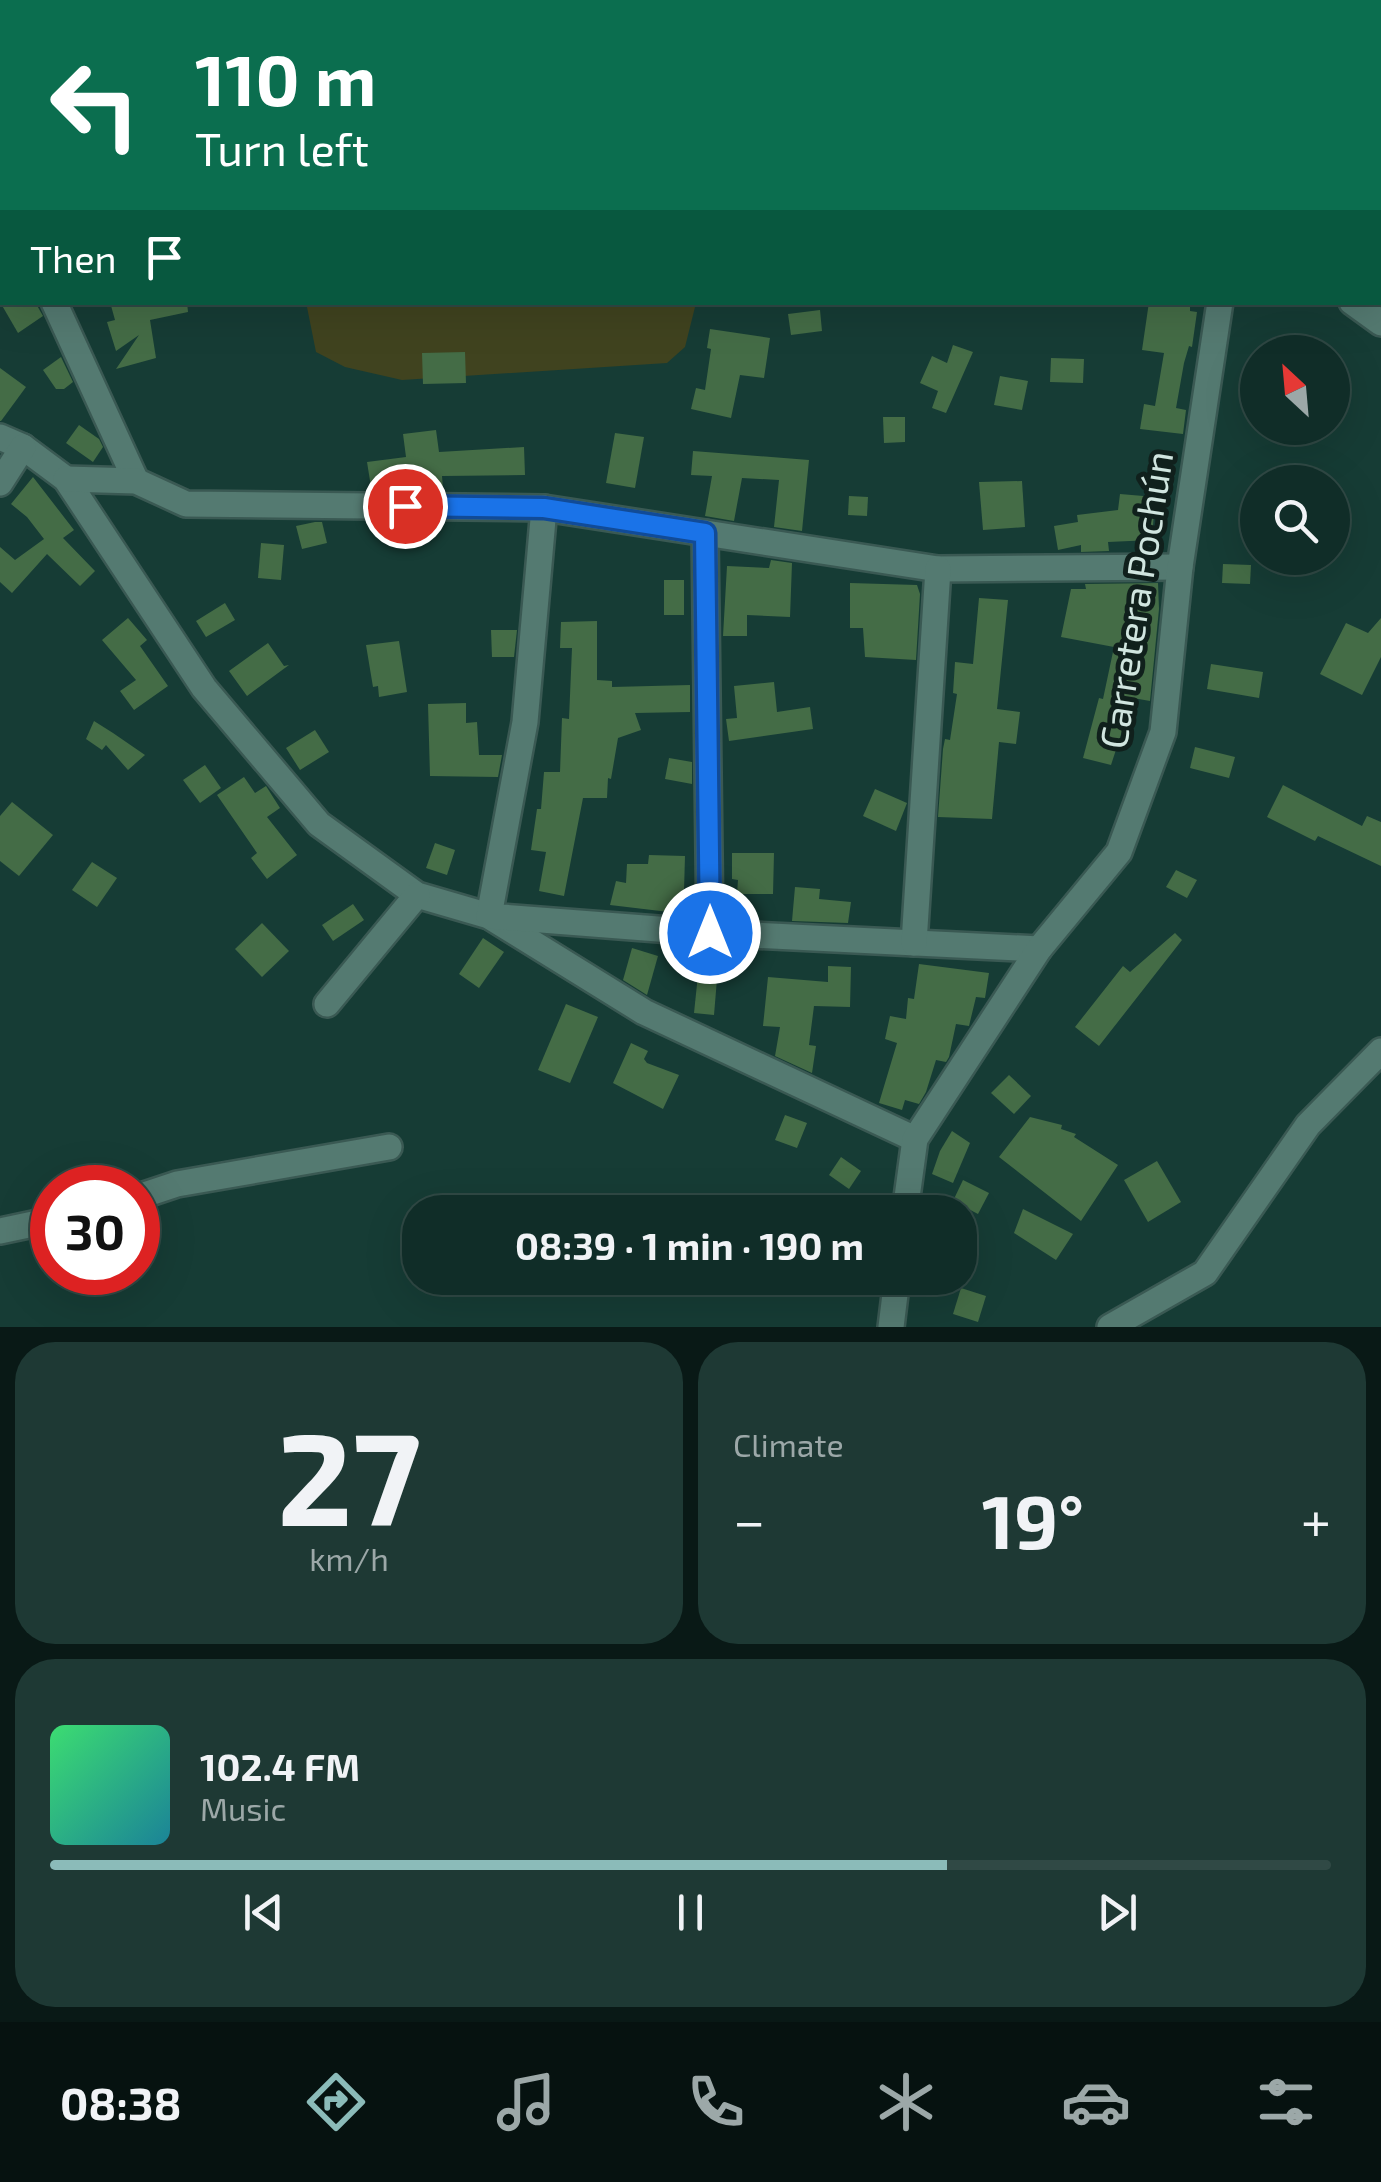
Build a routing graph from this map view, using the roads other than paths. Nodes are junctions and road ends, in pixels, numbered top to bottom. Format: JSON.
{"nodes":[{"id":1,"x":55,"y":305,"type":"edge"},
{"id":2,"x":1220,"y":305,"type":"edge"},
{"id":3,"x":1356,"y":305,"type":"edge"},
{"id":4,"x":1381,"y":323,"type":"edge"},
{"id":5,"x":12,"y":442,"type":"edge"},
{"id":6,"x":66,"y":479,"type":"junction"},
{"id":7,"x":136,"y":481,"type":"junction"},
{"id":8,"x":0,"y":482,"type":"edge"},
{"id":9,"x":544,"y":508,"type":"junction"},
{"id":10,"x":705,"y":533,"type":"junction"},
{"id":11,"x":1180,"y":567,"type":"junction"},
{"id":12,"x":938,"y":569,"type":"junction"},
{"id":13,"x":418,"y":895,"type":"junction"},
{"id":14,"x":489,"y":916,"type":"junction"},
{"id":15,"x":710,"y":933,"type":"junction"},
{"id":16,"x":914,"y":944,"type":"junction"},
{"id":17,"x":1039,"y":949,"type":"junction"},
{"id":18,"x":328,"y":1004,"type":"dead end"},
{"id":19,"x":1381,"y":1051,"type":"edge"},
{"id":20,"x":915,"y":1139,"type":"junction"},
{"id":21,"x":389,"y":1146,"type":"dead end"},
{"id":22,"x":160,"y":1189,"type":"edge"},
{"id":23,"x":907,"y":1195,"type":"edge"},
{"id":24,"x":30,"y":1225,"type":"edge"},
{"id":25,"x":0,"y":1231,"type":"edge"},
{"id":26,"x":895,"y":1295,"type":"edge"},
{"id":27,"x":891,"y":1327,"type":"edge"},
{"id":28,"x":1110,"y":1327,"type":"edge"}],
"edges":[{"from":1,"to":7,"type":"street"},
{"from":2,"to":11,"type":"street","name":"Carretera Pochún"},
{"from":3,"to":4,"type":"street"},
{"from":5,"to":6,"type":"street"},
{"from":5,"to":8,"type":"street"},
{"from":6,"to":7,"type":"street"},
{"from":6,"to":13,"type":"street"},
{"from":7,"to":9,"type":"street"},
{"from":9,"to":10,"type":"street"},
{"from":9,"to":14,"type":"street"},
{"from":10,"to":12,"type":"street"},
{"from":10,"to":15,"type":"street"},
{"from":11,"to":12,"type":"street"},
{"from":11,"to":17,"type":"street","name":"Carretera Pochún"},
{"from":12,"to":16,"type":"street"},
{"from":13,"to":14,"type":"street"},
{"from":13,"to":18,"type":"street"},
{"from":14,"to":15,"type":"street"},
{"from":14,"to":20,"type":"street"},
{"from":15,"to":16,"type":"street"},
{"from":16,"to":17,"type":"street"},
{"from":17,"to":20,"type":"street","name":"Carretera Pochún"},
{"from":19,"to":28,"type":"street"},
{"from":20,"to":23,"type":"street"},
{"from":21,"to":22,"type":"street"},
{"from":24,"to":25,"type":"street"},
{"from":26,"to":27,"type":"street"}]}
